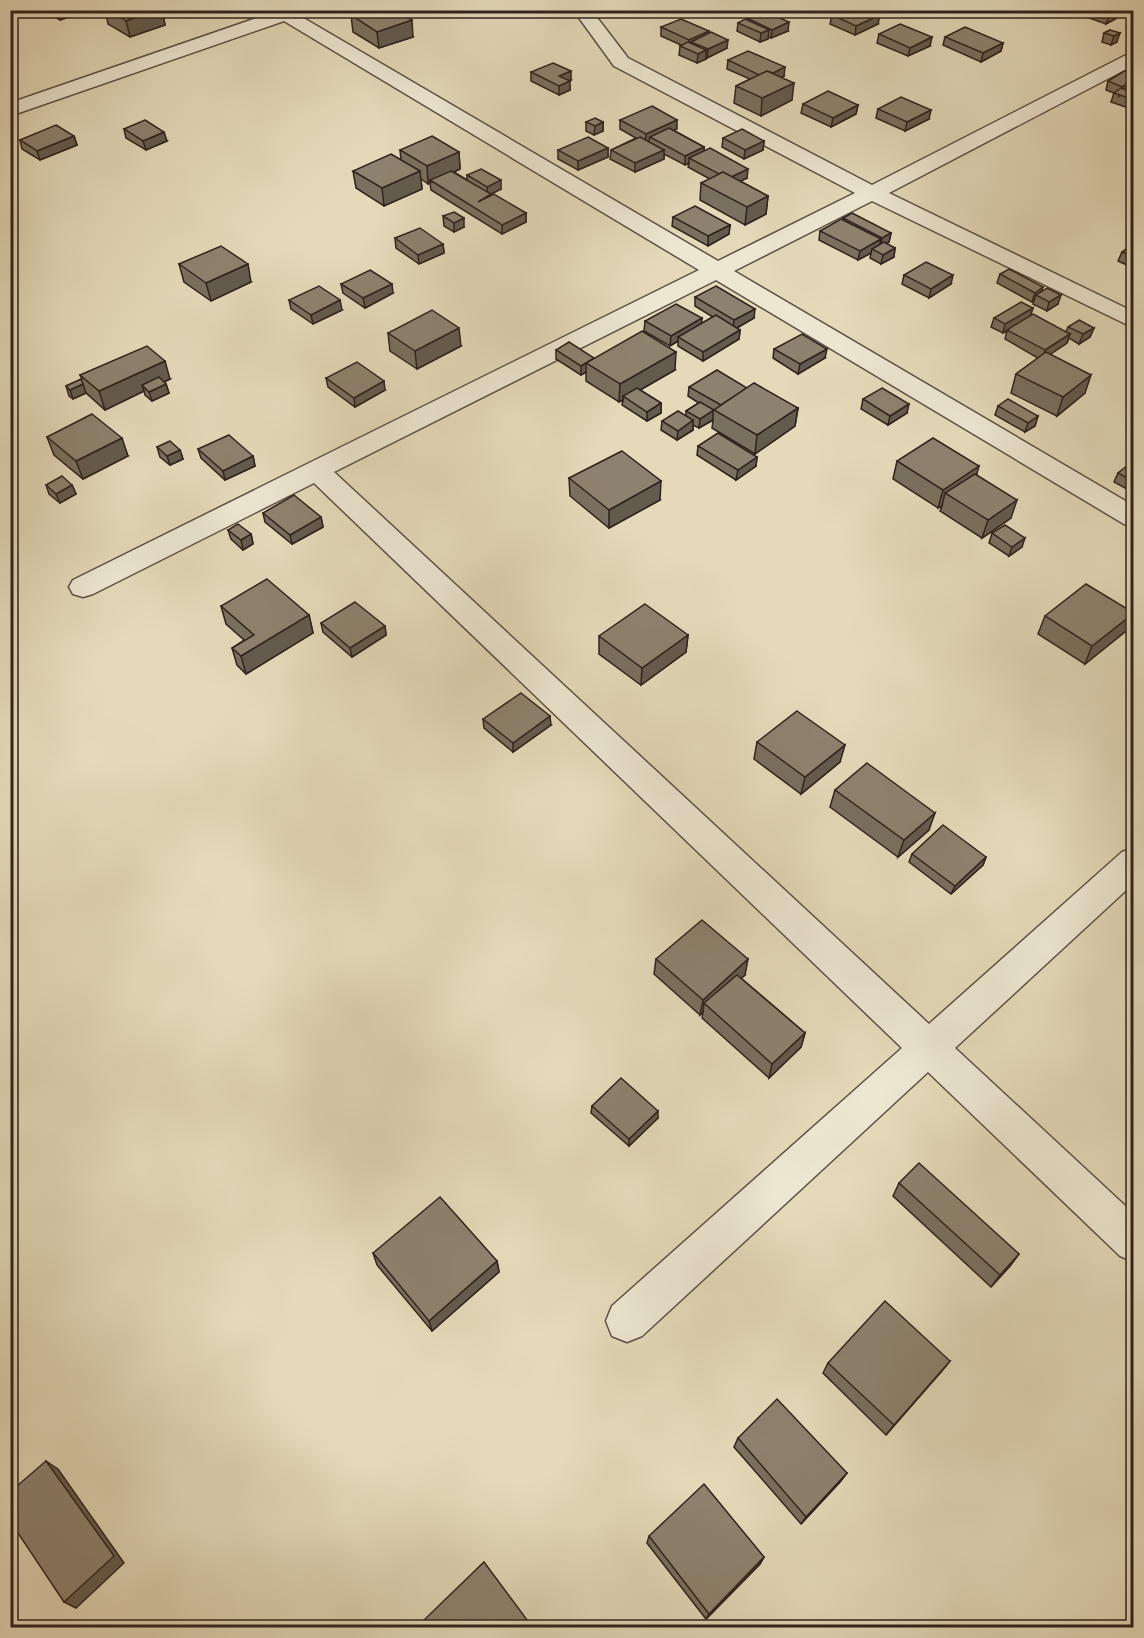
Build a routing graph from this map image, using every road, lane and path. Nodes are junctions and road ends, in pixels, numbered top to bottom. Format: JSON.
{"nodes":[{"id":1,"x":288,"y":12,"type":"edge"},
{"id":2,"x":587,"y":12,"type":"edge"},
{"id":3,"x":1134,"y":57,"type":"edge"},
{"id":4,"x":10,"y":110,"type":"edge"},
{"id":5,"x":872,"y":193,"type":"junction"},
{"id":6,"x":716,"y":270,"type":"junction"},
{"id":7,"x":1134,"y":321,"type":"edge"},
{"id":8,"x":316,"y":470,"type":"junction"},
{"id":9,"x":1134,"y":518,"type":"edge"},
{"id":10,"x":83,"y":586,"type":"dead end"},
{"id":11,"x":1134,"y":862,"type":"edge"},
{"id":12,"x":928,"y":1048,"type":"junction"},
{"id":13,"x":1134,"y":1242,"type":"edge"},
{"id":14,"x":627,"y":1321,"type":"dead end"}],
"edges":[{"from":1,"to":4,"type":"street"},
{"from":1,"to":6,"type":"street"},
{"from":2,"to":5,"type":"street"},
{"from":3,"to":5,"type":"street"},
{"from":5,"to":6,"type":"street"},
{"from":5,"to":7,"type":"street"},
{"from":6,"to":8,"type":"street"},
{"from":6,"to":9,"type":"street"},
{"from":8,"to":10,"type":"street"},
{"from":8,"to":12,"type":"street"},
{"from":11,"to":12,"type":"street"},
{"from":12,"to":13,"type":"street"},
{"from":12,"to":14,"type":"street"}]}
